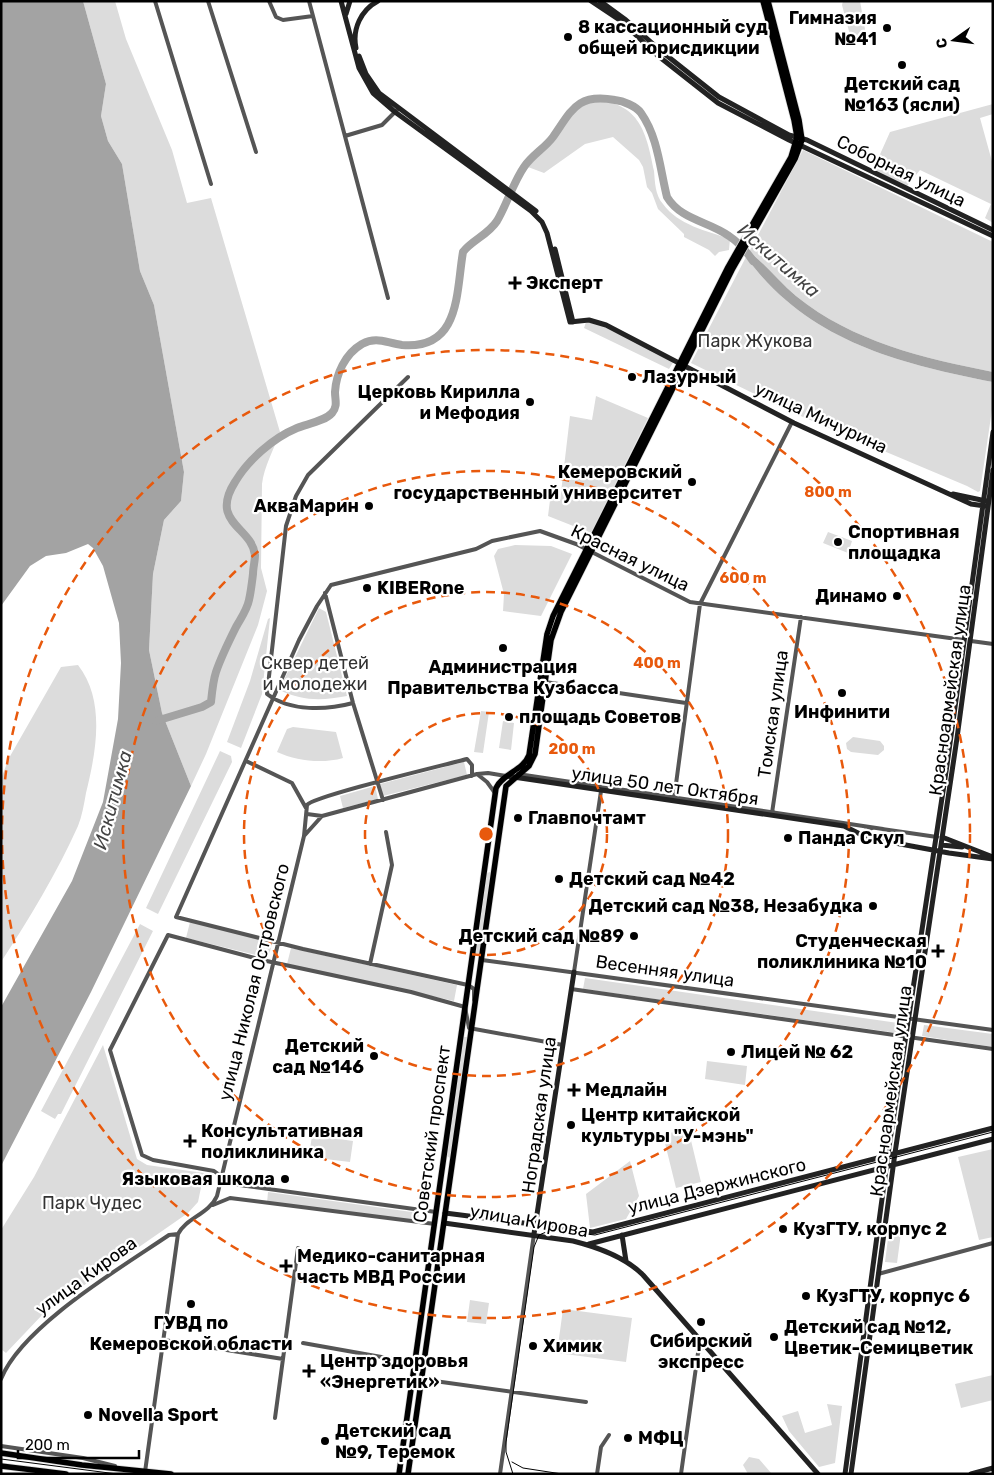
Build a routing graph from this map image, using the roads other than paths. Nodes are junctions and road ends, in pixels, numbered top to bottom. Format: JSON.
{"nodes":[{"id":1,"x":155,"y":1,"type":"edge"},
{"id":2,"x":208,"y":1,"type":"edge"},
{"id":3,"x":269,"y":1,"type":"edge"},
{"id":4,"x":309,"y":1,"type":"edge"},
{"id":5,"x":342,"y":1,"type":"edge"},
{"id":6,"x":350,"y":1,"type":"edge"},
{"id":7,"x":378,"y":1,"type":"edge"},
{"id":8,"x":591,"y":1,"type":"edge"},
{"id":9,"x":600,"y":1,"type":"edge"},
{"id":10,"x":763,"y":1,"type":"edge"},
{"id":11,"x":768,"y":1,"type":"edge"},
{"id":12,"x":346,"y":9,"type":"junction"},
{"id":13,"x":313,"y":16,"type":"junction"},
{"id":14,"x":345,"y":17,"type":"junction"},
{"id":15,"x":355,"y":43,"type":"junction"},
{"id":16,"x":397,"y":111,"type":"junction"},
{"id":17,"x":344,"y":136,"type":"junction"},
{"id":18,"x":799,"y":141,"type":"junction"},
{"id":19,"x":256,"y":152,"type":"dead end"},
{"id":20,"x":211,"y":184,"type":"dead end"},
{"id":21,"x":993,"y":230,"type":"edge"},
{"id":22,"x":993,"y":236,"type":"edge"},
{"id":23,"x":388,"y":298,"type":"dead end"},
{"id":24,"x":682,"y":363,"type":"junction"},
{"id":25,"x":408,"y":378,"type":"dead end"},
{"id":26,"x":792,"y":422,"type":"junction"},
{"id":27,"x":993,"y":432,"type":"edge"},
{"id":28,"x":993,"y":470,"type":"edge"},
{"id":29,"x":952,"y":494,"type":"junction"},
{"id":30,"x":984,"y":499,"type":"junction"},
{"id":31,"x":991,"y":504,"type":"edge"},
{"id":32,"x":983,"y":507,"type":"junction"},
{"id":33,"x":588,"y":550,"type":"junction"},
{"id":34,"x":325,"y":593,"type":"junction"},
{"id":35,"x":700,"y":604,"type":"junction"},
{"id":36,"x":801,"y":617,"type":"junction"},
{"id":37,"x":968,"y":641,"type":"junction"},
{"id":38,"x":993,"y":644,"type":"edge"},
{"id":39,"x":542,"y":682,"type":"junction"},
{"id":40,"x":274,"y":698,"type":"junction"},
{"id":41,"x":353,"y":703,"type":"junction"},
{"id":42,"x":686,"y":703,"type":"junction"},
{"id":43,"x":246,"y":761,"type":"junction"},
{"id":44,"x":474,"y":775,"type":"junction"},
{"id":45,"x":507,"y":776,"type":"junction"},
{"id":46,"x":516,"y":776,"type":"junction"},
{"id":47,"x":378,"y":783,"type":"junction"},
{"id":48,"x":601,"y":791,"type":"junction"},
{"id":49,"x":495,"y":793,"type":"junction"},
{"id":50,"x":674,"y":799,"type":"junction"},
{"id":51,"x":383,"y":800,"type":"junction"},
{"id":52,"x":306,"y":808,"type":"junction"},
{"id":53,"x":772,"y":813,"type":"junction"},
{"id":54,"x":307,"y":814,"type":"junction"},
{"id":55,"x":322,"y":816,"type":"junction"},
{"id":56,"x":883,"y":829,"type":"junction"},
{"id":57,"x":386,"y":832,"type":"dead end"},
{"id":58,"x":304,"y":836,"type":"junction"},
{"id":59,"x":937,"y":836,"type":"junction"},
{"id":60,"x":868,"y":838,"type":"junction"},
{"id":61,"x":943,"y":838,"type":"junction"},
{"id":62,"x":942,"y":845,"type":"junction"},
{"id":63,"x":973,"y":848,"type":"junction"},
{"id":64,"x":935,"y":850,"type":"junction"},
{"id":65,"x":487,"y":852,"type":"junction"},
{"id":66,"x":941,"y":852,"type":"junction"},
{"id":67,"x":497,"y":853,"type":"junction"},
{"id":68,"x":993,"y":858,"type":"edge"},
{"id":69,"x":484,"y":874,"type":"junction"},
{"id":70,"x":494,"y":875,"type":"junction"},
{"id":71,"x":277,"y":943,"type":"junction"},
{"id":72,"x":482,"y":960,"type":"junction"},
{"id":73,"x":272,"y":962,"type":"junction"},
{"id":74,"x":370,"y":964,"type":"junction"},
{"id":75,"x":574,"y":972,"type":"junction"},
{"id":76,"x":468,"y":985,"type":"junction"},
{"id":77,"x":572,"y":989,"type":"junction"},
{"id":78,"x":476,"y":1005,"type":"junction"},
{"id":79,"x":465,"y":1006,"type":"junction"},
{"id":80,"x":908,"y":1019,"type":"junction"},
{"id":81,"x":915,"y":1020,"type":"junction"},
{"id":82,"x":472,"y":1030,"type":"junction"},
{"id":83,"x":993,"y":1030,"type":"edge"},
{"id":84,"x":906,"y":1037,"type":"junction"},
{"id":85,"x":912,"y":1038,"type":"junction"},
{"id":86,"x":563,"y":1045,"type":"junction"},
{"id":87,"x":993,"y":1049,"type":"edge"},
{"id":88,"x":993,"y":1128,"type":"edge"},
{"id":89,"x":993,"y":1139,"type":"edge"},
{"id":90,"x":895,"y":1153,"type":"junction"},
{"id":91,"x":888,"y":1155,"type":"junction"},
{"id":92,"x":444,"y":1156,"type":"junction"},
{"id":93,"x":453,"y":1158,"type":"junction"},
{"id":94,"x":894,"y":1165,"type":"junction"},
{"id":95,"x":887,"y":1166,"type":"junction"},
{"id":96,"x":222,"y":1175,"type":"junction"},
{"id":97,"x":232,"y":1184,"type":"junction"},
{"id":98,"x":219,"y":1189,"type":"junction"},
{"id":99,"x":230,"y":1198,"type":"junction"},
{"id":100,"x":213,"y":1204,"type":"junction"},
{"id":101,"x":436,"y":1212,"type":"junction"},
{"id":102,"x":445,"y":1213,"type":"junction"},
{"id":103,"x":444,"y":1223,"type":"junction"},
{"id":104,"x":435,"y":1224,"type":"junction"},
{"id":105,"x":536,"y":1225,"type":"junction"},
{"id":106,"x":178,"y":1234,"type":"junction"},
{"id":107,"x":534,"y":1234,"type":"junction"},
{"id":108,"x":622,"y":1235,"type":"junction"},
{"id":109,"x":993,"y":1243,"type":"edge"},
{"id":110,"x":588,"y":1244,"type":"junction"},
{"id":111,"x":298,"y":1248,"type":"dead end"},
{"id":112,"x":626,"y":1261,"type":"junction"},
{"id":113,"x":878,"y":1274,"type":"junction"},
{"id":114,"x":698,"y":1337,"type":"junction"},
{"id":115,"x":164,"y":1340,"type":"junction"},
{"id":116,"x":303,"y":1343,"type":"dead end"},
{"id":117,"x":704,"y":1345,"type":"junction"},
{"id":118,"x":698,"y":1353,"type":"junction"},
{"id":119,"x":283,"y":1359,"type":"junction"},
{"id":120,"x":415,"y":1364,"type":"junction"},
{"id":121,"x":413,"y":1378,"type":"junction"},
{"id":122,"x":1,"y":1379,"type":"edge"},
{"id":123,"x":422,"y":1379,"type":"junction"},
{"id":124,"x":511,"y":1392,"type":"junction"},
{"id":125,"x":586,"y":1402,"type":"dead end"},
{"id":126,"x":275,"y":1418,"type":"dead end"},
{"id":127,"x":609,"y":1435,"type":"dead end"},
{"id":128,"x":1,"y":1446,"type":"edge"},
{"id":129,"x":1,"y":1453,"type":"edge"},
{"id":130,"x":1,"y":1466,"type":"edge"},
{"id":131,"x":122,"y":1468,"type":"junction"},
{"id":132,"x":993,"y":1468,"type":"edge"},
{"id":133,"x":145,"y":1472,"type":"edge"},
{"id":134,"x":66,"y":1474,"type":"edge"},
{"id":135,"x":171,"y":1474,"type":"edge"},
{"id":136,"x":399,"y":1474,"type":"edge"},
{"id":137,"x":408,"y":1474,"type":"edge"},
{"id":138,"x":500,"y":1474,"type":"edge"},
{"id":139,"x":597,"y":1474,"type":"edge"},
{"id":140,"x":681,"y":1474,"type":"edge"},
{"id":141,"x":818,"y":1474,"type":"edge"},
{"id":142,"x":845,"y":1474,"type":"edge"},
{"id":143,"x":851,"y":1474,"type":"edge"},
{"id":144,"x":971,"y":1474,"type":"edge"}],
"edges":[{"from":1,"to":20,"type":"street"},
{"from":2,"to":19,"type":"street"},
{"from":3,"to":13,"type":"street"},
{"from":4,"to":13,"type":"street"},
{"from":5,"to":12,"type":"main road"},
{"from":5,"to":14,"type":"main road"},
{"from":6,"to":12,"type":"main road"},
{"from":7,"to":15,"type":"main road"},
{"from":8,"to":18,"type":"main road"},
{"from":9,"to":18,"type":"main road"},
{"from":10,"to":18,"type":"main road"},
{"from":11,"to":18,"type":"main road"},
{"from":12,"to":14,"type":"main road"},
{"from":12,"to":15,"type":"main road"},
{"from":13,"to":17,"type":"street"},
{"from":14,"to":16,"type":"main road"},
{"from":15,"to":16,"type":"main road"},
{"from":16,"to":17,"type":"street"},
{"from":16,"to":24,"type":"main road","name":"улица Мичурина"},
{"from":17,"to":23,"type":"street"},
{"from":18,"to":21,"type":"main road","name":"Соборная улица"},
{"from":18,"to":22,"type":"main road","name":"Соборная улица"},
{"from":18,"to":24,"type":"main road","name":"Советский проспект"},
{"from":24,"to":26,"type":"main road","name":"улица Мичурина"},
{"from":24,"to":33,"type":"main road","name":"Советский проспект"},
{"from":25,"to":40,"type":"street"},
{"from":26,"to":29,"type":"main road","name":"улица Мичурина"},
{"from":26,"to":35,"type":"street"},
{"from":27,"to":30,"type":"main road","name":"Красноармейская улица"},
{"from":28,"to":31,"type":"main road","name":"Красноармейская улица"},
{"from":29,"to":30,"type":"main road","name":"улица Мичурина"},
{"from":29,"to":32,"type":"main road","name":"улица Мичурина"},
{"from":30,"to":31,"type":"main road"},
{"from":30,"to":32,"type":"main road","name":"Красноармейская улица"},
{"from":31,"to":32,"type":"main road"},
{"from":31,"to":37,"type":"main road","name":"Красноармейская улица"},
{"from":32,"to":37,"type":"main road","name":"Красноармейская улица"},
{"from":33,"to":34,"type":"street","name":"Красная улица"},
{"from":33,"to":35,"type":"street","name":"Красная улица"},
{"from":33,"to":39,"type":"main road","name":"Советский проспект"},
{"from":34,"to":40,"type":"street"},
{"from":34,"to":41,"type":"street"},
{"from":35,"to":36,"type":"street","name":"Красная улица"},
{"from":35,"to":42,"type":"street"},
{"from":36,"to":37,"type":"street","name":"Красная улица"},
{"from":36,"to":53,"type":"street","name":"Томская улица"},
{"from":37,"to":38,"type":"street","name":"Красная улица"},
{"from":37,"to":59,"type":"main road","name":"Красноармейская улица"},
{"from":37,"to":61,"type":"main road","name":"Красноармейская улица"},
{"from":39,"to":42,"type":"street"},
{"from":39,"to":45,"type":"main road","name":"Советский проспект"},
{"from":39,"to":46,"type":"main road","name":"Советский проспект"},
{"from":40,"to":41,"type":"street"},
{"from":40,"to":43,"type":"street"},
{"from":41,"to":47,"type":"street"},
{"from":42,"to":50,"type":"street"},
{"from":43,"to":52,"type":"street","name":"улица Николая Островского"},
{"from":43,"to":71,"type":"street"},
{"from":44,"to":45,"type":"street"},
{"from":44,"to":47,"type":"street"},
{"from":44,"to":49,"type":"street"},
{"from":44,"to":51,"type":"street"},
{"from":45,"to":46,"type":"main road","name":"улица 50 лет Октября"},
{"from":45,"to":49,"type":"main road","name":"Советский проспект"},
{"from":46,"to":48,"type":"main road","name":"улица 50 лет Октября"},
{"from":46,"to":50,"type":"street","name":"улица 50 лет Октября"},
{"from":46,"to":67,"type":"main road","name":"Советский проспект"},
{"from":47,"to":51,"type":"street"},
{"from":47,"to":52,"type":"street"},
{"from":48,"to":50,"type":"main road","name":"улица 50 лет Октября"},
{"from":48,"to":75,"type":"street","name":"Ноградская улица"},
{"from":49,"to":65,"type":"main road","name":"Советский проспект"},
{"from":50,"to":53,"type":"main road","name":"улица 50 лет Октября"},
{"from":51,"to":55,"type":"street"},
{"from":52,"to":54,"type":"street","name":"улица Николая Островского"},
{"from":53,"to":56,"type":"street","name":"улица 50 лет Октября"},
{"from":53,"to":60,"type":"main road","name":"улица 50 лет Октября"},
{"from":54,"to":55,"type":"street"},
{"from":54,"to":58,"type":"street","name":"улица Николая Островского"},
{"from":55,"to":58,"type":"street"},
{"from":56,"to":59,"type":"street","name":"улица 50 лет Октября"},
{"from":56,"to":60,"type":"street"},
{"from":57,"to":74,"type":"street"},
{"from":58,"to":71,"type":"street","name":"улица Николая Островского"},
{"from":59,"to":61,"type":"main road","name":"улица 50 лет Октября"},
{"from":59,"to":64,"type":"main road","name":"Красноармейская улица"},
{"from":60,"to":64,"type":"main road","name":"улица 50 лет Октября"},
{"from":61,"to":62,"type":"main road","name":"Красноармейская улица"},
{"from":61,"to":63,"type":"main road","name":"улица 50 лет Октября"},
{"from":62,"to":63,"type":"main road"},
{"from":62,"to":64,"type":"main road"},
{"from":62,"to":66,"type":"main road","name":"Красноармейская улица"},
{"from":63,"to":68,"type":"main road","name":"улица 50 лет Октября"},
{"from":64,"to":66,"type":"main road","name":"улица 50 лет Октября"},
{"from":64,"to":80,"type":"main road","name":"Красноармейская улица"},
{"from":65,"to":67,"type":"main road"},
{"from":65,"to":69,"type":"main road","name":"Советский проспект"},
{"from":66,"to":68,"type":"main road","name":"улица 50 лет Октября"},
{"from":66,"to":81,"type":"main road","name":"Красноармейская улица"},
{"from":67,"to":70,"type":"main road","name":"Советский проспект"},
{"from":69,"to":70,"type":"main road"},
{"from":69,"to":76,"type":"main road","name":"Советский проспект"},
{"from":70,"to":72,"type":"main road","name":"Советский проспект"},
{"from":71,"to":73,"type":"street","name":"улица Николая Островского"},
{"from":71,"to":74,"type":"street"},
{"from":72,"to":75,"type":"street","name":"Весенняя улица"},
{"from":72,"to":78,"type":"main road","name":"Советский проспект"},
{"from":73,"to":79,"type":"street"},
{"from":73,"to":96,"type":"street","name":"улица Николая Островского"},
{"from":73,"to":96,"type":"street"},
{"from":74,"to":76,"type":"street"},
{"from":75,"to":77,"type":"main road","name":"Ноградская улица"},
{"from":75,"to":80,"type":"street","name":"Весенняя улица"},
{"from":76,"to":78,"type":"street"},
{"from":76,"to":79,"type":"main road","name":"Советский проспект"},
{"from":77,"to":84,"type":"street","name":"Весенняя улица"},
{"from":77,"to":86,"type":"main road","name":"Ноградская улица"},
{"from":78,"to":82,"type":"main road","name":"Советский проспект"},
{"from":79,"to":82,"type":"street","name":"Советский проспект"},
{"from":79,"to":92,"type":"main road","name":"Советский проспект"},
{"from":80,"to":81,"type":"street","name":"Весенняя улица"},
{"from":80,"to":84,"type":"main road","name":"Красноармейская улица"},
{"from":81,"to":83,"type":"street","name":"Весенняя улица"},
{"from":81,"to":85,"type":"main road","name":"Красноармейская улица"},
{"from":82,"to":86,"type":"street"},
{"from":82,"to":93,"type":"main road","name":"Советский проспект"},
{"from":84,"to":85,"type":"street","name":"Весенняя улица"},
{"from":84,"to":91,"type":"main road","name":"Красноармейская улица"},
{"from":85,"to":87,"type":"street","name":"Весенняя улица"},
{"from":85,"to":90,"type":"main road","name":"Красноармейская улица"},
{"from":86,"to":105,"type":"main road","name":"Ноградская улица"},
{"from":88,"to":90,"type":"main road","name":"улица Дзержинского"},
{"from":89,"to":94,"type":"main road","name":"улица Дзержинского"},
{"from":90,"to":91,"type":"main road","name":"улица Дзержинского"},
{"from":90,"to":94,"type":"main road","name":"Красноармейская улица"},
{"from":91,"to":95,"type":"main road","name":"Красноармейская улица"},
{"from":91,"to":105,"type":"main road","name":"улица Дзержинского"},
{"from":92,"to":93,"type":"main road"},
{"from":92,"to":101,"type":"main road","name":"Советский проспект"},
{"from":93,"to":102,"type":"main road","name":"Советский проспект"},
{"from":94,"to":95,"type":"main road","name":"улица Дзержинского"},
{"from":94,"to":113,"type":"main road","name":"Красноармейская улица"},
{"from":95,"to":108,"type":"main road","name":"улица Дзержинского"},
{"from":95,"to":142,"type":"main road","name":"Красноармейская улица"},
{"from":96,"to":97,"type":"street"},
{"from":96,"to":98,"type":"street","name":"улица Николая Островского"},
{"from":97,"to":98,"type":"street","name":"улица Кирова"},
{"from":97,"to":101,"type":"street","name":"улица Кирова"},
{"from":98,"to":99,"type":"street","name":"улица Кирова"},
{"from":98,"to":100,"type":"street","name":"улица Николая Островского"},
{"from":99,"to":100,"type":"street","name":"улица Кирова"},
{"from":99,"to":104,"type":"street","name":"улица Кирова"},
{"from":100,"to":106,"type":"street"},
{"from":101,"to":102,"type":"main road","name":"улица Кирова"},
{"from":101,"to":104,"type":"main road","name":"Советский проспект"},
{"from":102,"to":103,"type":"main road","name":"Советский проспект"},
{"from":102,"to":105,"type":"main road","name":"улица Дзержинского"},
{"from":103,"to":104,"type":"main road","name":"улица Кирова"},
{"from":103,"to":107,"type":"main road","name":"улица Кирова"},
{"from":103,"to":123,"type":"main road","name":"Советский проспект"},
{"from":104,"to":120,"type":"main road","name":"Советский проспект"},
{"from":105,"to":107,"type":"main road","name":"Ноградская улица"},
{"from":106,"to":115,"type":"street"},
{"from":106,"to":122,"type":"street","name":"улица Кирова"},
{"from":107,"to":110,"type":"main road","name":"улица Кирова"},
{"from":107,"to":124,"type":"street","name":"Ноградская улица"},
{"from":108,"to":110,"type":"main road","name":"улица Дзержинского"},
{"from":108,"to":112,"type":"main road"},
{"from":109,"to":113,"type":"street"},
{"from":110,"to":112,"type":"main road","name":"улица Кирова"},
{"from":111,"to":119,"type":"street"},
{"from":112,"to":114,"type":"main road","name":"улица Кирова"},
{"from":113,"to":143,"type":"main road","name":"Красноармейская улица"},
{"from":114,"to":117,"type":"main road","name":"улица Кирова"},
{"from":114,"to":118,"type":"street"},
{"from":115,"to":119,"type":"street"},
{"from":115,"to":133,"type":"street"},
{"from":116,"to":120,"type":"street"},
{"from":117,"to":118,"type":"street"},
{"from":117,"to":141,"type":"main road","name":"улица Кирова"},
{"from":118,"to":140,"type":"street"},
{"from":119,"to":126,"type":"street"},
{"from":120,"to":121,"type":"main road","name":"Советский проспект"},
{"from":121,"to":123,"type":"street"},
{"from":121,"to":136,"type":"main road","name":"Советский проспект"},
{"from":123,"to":124,"type":"street"},
{"from":123,"to":137,"type":"main road","name":"Советский проспект"},
{"from":124,"to":125,"type":"street"},
{"from":124,"to":138,"type":"street","name":"Ноградская улица"},
{"from":127,"to":139,"type":"street"},
{"from":128,"to":131,"type":"street"},
{"from":129,"to":131,"type":"main road"},
{"from":130,"to":134,"type":"main road"},
{"from":131,"to":133,"type":"main road"},
{"from":132,"to":144,"type":"main road"},
{"from":133,"to":135,"type":"main road"}]}
